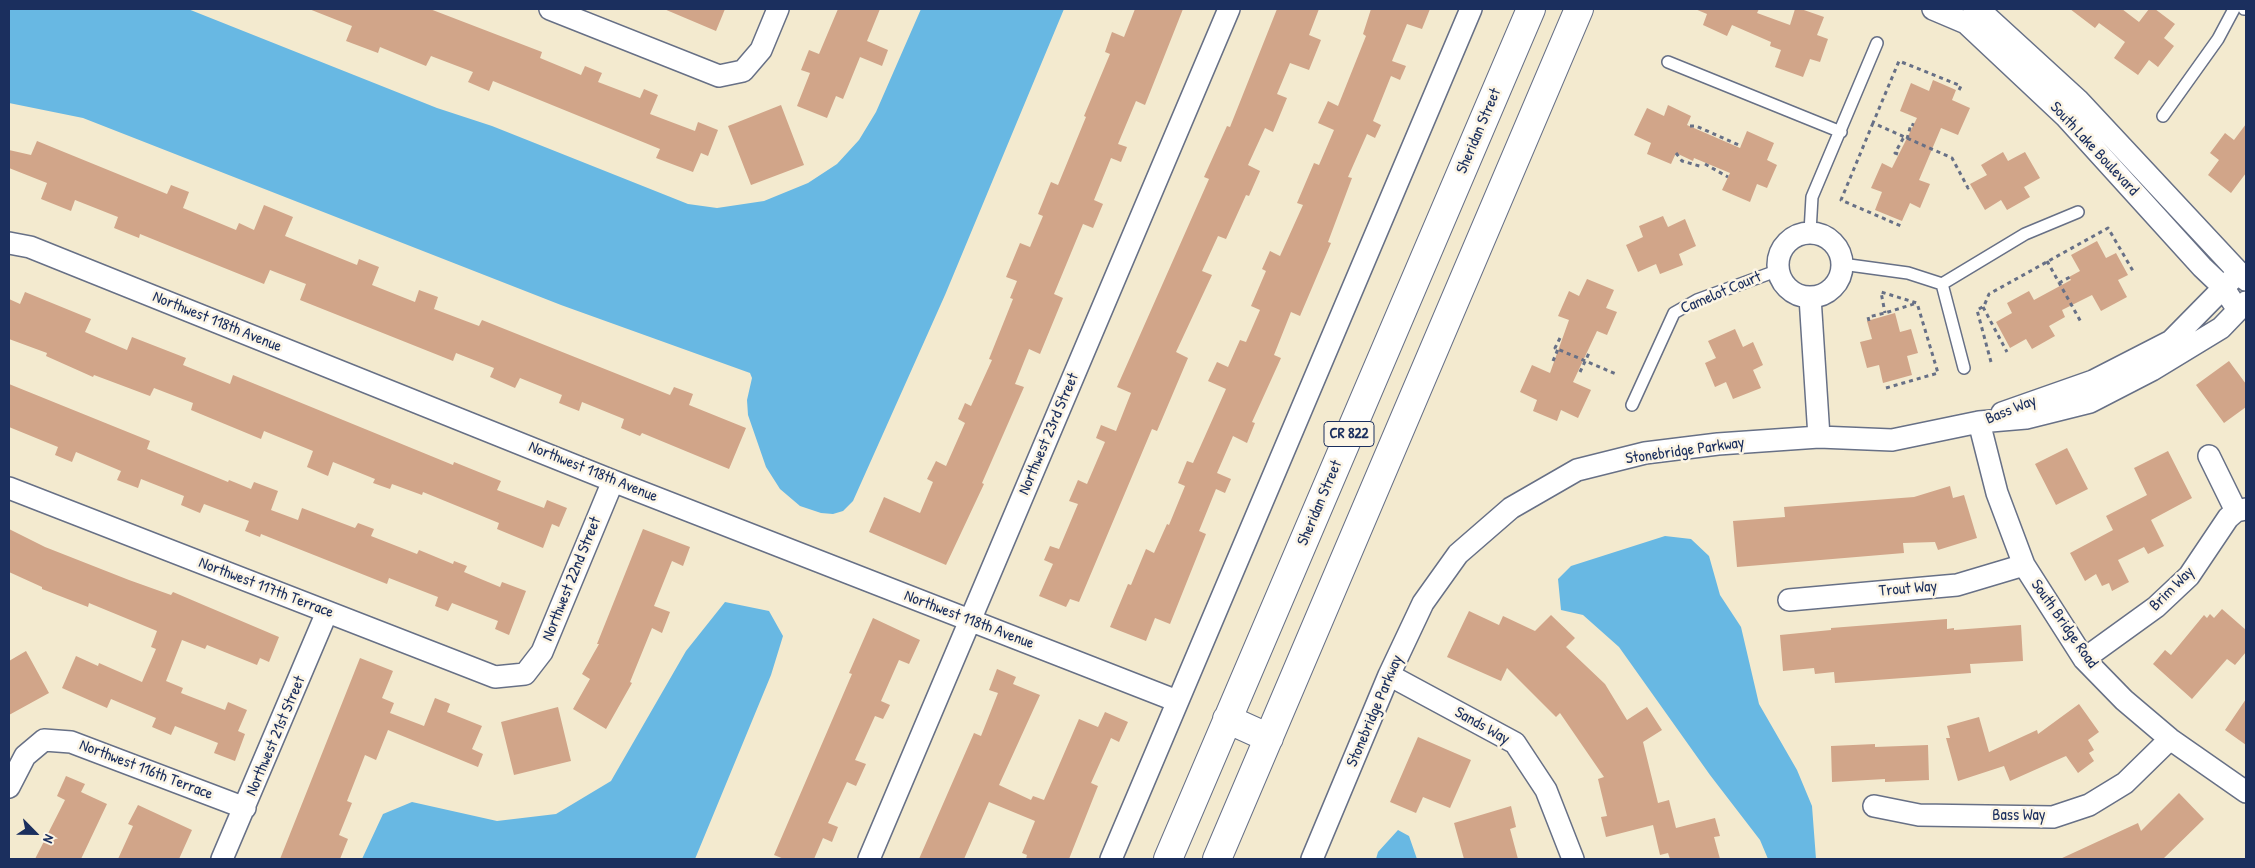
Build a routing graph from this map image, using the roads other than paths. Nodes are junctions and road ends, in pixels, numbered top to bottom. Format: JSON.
{"nodes":[{"id":1,"x":550,"y":9,"type":"edge"},
{"id":2,"x":778,"y":9,"type":"edge"},
{"id":3,"x":1229,"y":9,"type":"edge"},
{"id":4,"x":1471,"y":9,"type":"edge"},
{"id":5,"x":1531,"y":9,"type":"edge"},
{"id":6,"x":1579,"y":9,"type":"edge"},
{"id":7,"x":1933,"y":9,"type":"edge"},
{"id":8,"x":1974,"y":9,"type":"edge"},
{"id":9,"x":2234,"y":9,"type":"edge"},
{"id":10,"x":1877,"y":43,"type":"dead end"},
{"id":11,"x":1668,"y":62,"type":"dead end"},
{"id":12,"x":2163,"y":116,"type":"dead end"},
{"id":13,"x":1841,"y":132,"type":"junction"},
{"id":14,"x":2078,"y":212,"type":"dead end"},
{"id":15,"x":1810,"y":232,"type":"junction"},
{"id":16,"x":9,"y":243,"type":"edge"},
{"id":17,"x":1842,"y":264,"type":"junction"},
{"id":18,"x":1779,"y":270,"type":"junction"},
{"id":19,"x":2244,"y":273,"type":"edge"},
{"id":20,"x":1942,"y":284,"type":"junction"},
{"id":21,"x":2223,"y":287,"type":"junction"},
{"id":22,"x":1810,"y":297,"type":"junction"},
{"id":23,"x":2242,"y":306,"type":"edge"},
{"id":24,"x":1964,"y":368,"type":"dead end"},
{"id":25,"x":1632,"y":406,"type":"dead end"},
{"id":26,"x":1979,"y":422,"type":"junction"},
{"id":27,"x":1819,"y":437,"type":"junction"},
{"id":28,"x":2209,"y":456,"type":"dead end"},
{"id":29,"x":613,"y":480,"type":"junction"},
{"id":30,"x":9,"y":488,"type":"edge"},
{"id":31,"x":2241,"y":510,"type":"edge"},
{"id":32,"x":2024,"y":565,"type":"junction"},
{"id":33,"x":1789,"y":600,"type":"dead end"},
{"id":34,"x":327,"y":612,"type":"junction"},
{"id":35,"x":970,"y":621,"type":"junction"},
{"id":36,"x":2084,"y":659,"type":"junction"},
{"id":37,"x":525,"y":674,"type":"joint"},
{"id":38,"x":1389,"y":675,"type":"junction"},
{"id":39,"x":1177,"y":701,"type":"junction"},
{"id":40,"x":1227,"y":719,"type":"junction"},
{"id":41,"x":1269,"y":738,"type":"junction"},
{"id":42,"x":2170,"y":739,"type":"junction"},
{"id":43,"x":9,"y":788,"type":"edge"},
{"id":44,"x":2246,"y":792,"type":"edge"},
{"id":45,"x":1874,"y":806,"type":"dead end"},
{"id":46,"x":246,"y":808,"type":"junction"},
{"id":47,"x":222,"y":859,"type":"edge"},
{"id":48,"x":869,"y":859,"type":"edge"},
{"id":49,"x":1110,"y":859,"type":"edge"},
{"id":50,"x":1168,"y":859,"type":"edge"},
{"id":51,"x":1217,"y":859,"type":"edge"},
{"id":52,"x":1312,"y":859,"type":"edge"},
{"id":53,"x":1572,"y":859,"type":"edge"}],
"edges":[{"from":1,"to":2,"type":"street"},
{"from":3,"to":35,"type":"street","name":"Northwest 23rd Street"},
{"from":4,"to":39,"type":"street"},
{"from":5,"to":40,"type":"main road","name":"Sheridan Street","number":"CR 822"},
{"from":6,"to":41,"type":"main road","number":"CR 822"},
{"from":7,"to":21,"type":"street","name":"South Lake Boulevard"},
{"from":8,"to":19,"type":"street","name":"South Lake Boulevard"},
{"from":9,"to":12,"type":"lane"},
{"from":10,"to":13,"type":"lane"},
{"from":11,"to":13,"type":"lane"},
{"from":13,"to":15,"type":"lane"},
{"from":14,"to":20,"type":"lane"},
{"from":15,"to":17,"type":"street"},
{"from":15,"to":18,"type":"street","name":"Camelot Court"},
{"from":16,"to":29,"type":"street","name":"Northwest 118th Avenue"},
{"from":17,"to":20,"type":"lane"},
{"from":17,"to":22,"type":"street"},
{"from":18,"to":22,"type":"street","name":"Camelot Court"},
{"from":18,"to":25,"type":"lane","name":"Camelot Court"},
{"from":19,"to":21,"type":"street","name":"Bass Way"},
{"from":20,"to":24,"type":"lane"},
{"from":21,"to":23,"type":"street","name":"South Lake Boulevard"},
{"from":21,"to":26,"type":"street","name":"Bass Way"},
{"from":22,"to":27,"type":"street"},
{"from":23,"to":26,"type":"street","name":"Bass Way"},
{"from":26,"to":27,"type":"street","name":"Stonebridge Parkway"},
{"from":26,"to":32,"type":"street","name":"South Bridge Road"},
{"from":27,"to":38,"type":"street","name":"Stonebridge Parkway"},
{"from":28,"to":31,"type":"street"},
{"from":29,"to":35,"type":"street","name":"Northwest 118th Avenue"},
{"from":29,"to":37,"type":"street","name":"Northwest 22nd Street"},
{"from":30,"to":34,"type":"street","name":"Northwest 117th Terrace"},
{"from":31,"to":36,"type":"street","name":"Brim Way"},
{"from":32,"to":33,"type":"street","name":"Trout Way"},
{"from":32,"to":36,"type":"street","name":"South Bridge Road"},
{"from":34,"to":37,"type":"street","name":"Northwest 117th Terrace"},
{"from":34,"to":46,"type":"street","name":"Northwest 21st Street"},
{"from":35,"to":39,"type":"street","name":"Northwest 118th Avenue"},
{"from":35,"to":48,"type":"street","name":"Northwest 23rd Street"},
{"from":36,"to":42,"type":"street","name":"South Bridge Road"},
{"from":38,"to":52,"type":"street","name":"Stonebridge Parkway"},
{"from":38,"to":53,"type":"street","name":"Sands Way"},
{"from":39,"to":49,"type":"street"},
{"from":40,"to":41,"type":"main road"},
{"from":40,"to":50,"type":"main road","name":"Sheridan Street","number":"CR 822"},
{"from":41,"to":51,"type":"main road","number":"CR 822"},
{"from":42,"to":44,"type":"street","name":"South Bridge Road"},
{"from":42,"to":45,"type":"street","name":"Bass Way"},
{"from":43,"to":46,"type":"street","name":"Northwest 116th Terrace"},
{"from":46,"to":47,"type":"street","name":"Northwest 21st Street"}]}
